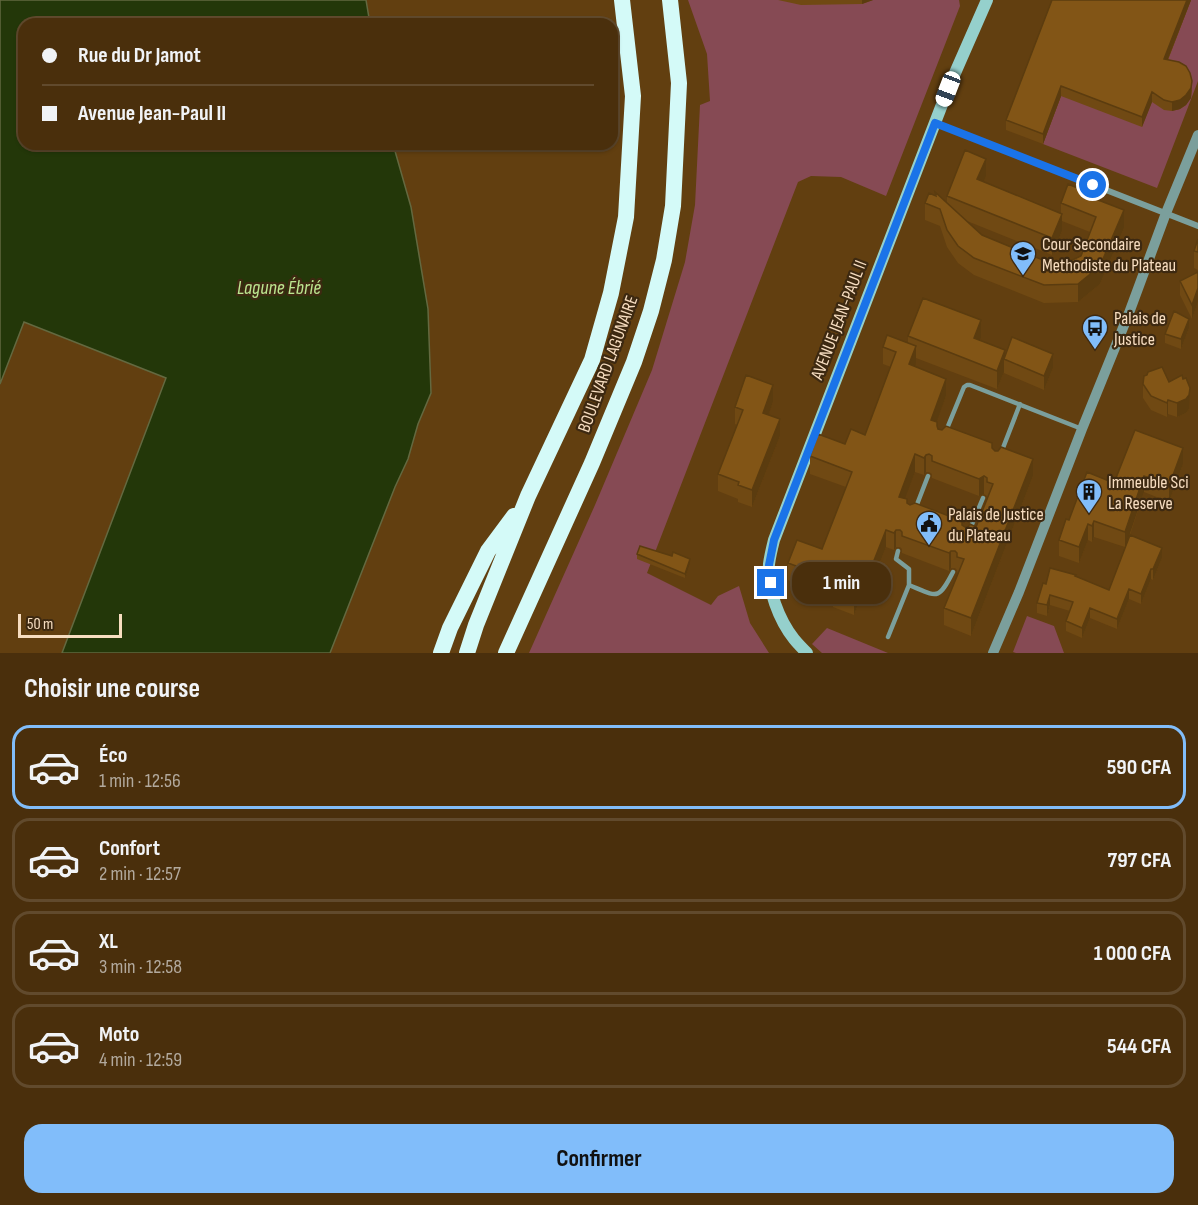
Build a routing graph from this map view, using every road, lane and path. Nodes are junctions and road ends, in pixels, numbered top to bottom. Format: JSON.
{"nodes":[{"id":1,"x":622,"y":0,"type":"edge"},
{"id":2,"x":670,"y":0,"type":"edge"},
{"id":3,"x":987,"y":0,"type":"edge"},
{"id":4,"x":935,"y":123,"type":"junction"},
{"id":5,"x":1198,"y":135,"type":"edge"},
{"id":6,"x":1166,"y":213,"type":"junction"},
{"id":7,"x":1198,"y":226,"type":"edge"},
{"id":8,"x":1020,"y":404,"type":"junction"},
{"id":9,"x":1082,"y":429,"type":"junction"},
{"id":10,"x":944,"y":435,"type":"edge"},
{"id":11,"x":1000,"y":454,"type":"edge"},
{"id":12,"x":928,"y":476,"type":"dead end"},
{"id":13,"x":528,"y":496,"type":"junction"},
{"id":14,"x":983,"y":498,"type":"dead end"},
{"id":15,"x":915,"y":508,"type":"edge"},
{"id":16,"x":966,"y":540,"type":"edge"},
{"id":17,"x":898,"y":551,"type":"dead end"},
{"id":18,"x":953,"y":572,"type":"dead end"},
{"id":19,"x":909,"y":585,"type":"junction"},
{"id":20,"x":888,"y":637,"type":"dead end"},
{"id":21,"x":441,"y":653,"type":"edge"},
{"id":22,"x":467,"y":653,"type":"edge"},
{"id":23,"x":506,"y":653,"type":"edge"},
{"id":24,"x":807,"y":653,"type":"edge"},
{"id":25,"x":993,"y":653,"type":"edge"}],
"edges":[{"from":1,"to":13,"type":"highway","name":"BOULEVARD LAGUNAIRE"},
{"from":2,"to":23,"type":"highway","name":"BOULEVARD LAGUNAIRE"},
{"from":3,"to":4,"type":"main road","name":"AVENUE JEAN-PAUL II"},
{"from":4,"to":6,"type":"street"},
{"from":4,"to":24,"type":"main road","name":"AVENUE JEAN-PAUL II"},
{"from":5,"to":6,"type":"street"},
{"from":6,"to":7,"type":"street"},
{"from":6,"to":9,"type":"street"},
{"from":8,"to":9,"type":"lane"},
{"from":8,"to":10,"type":"lane"},
{"from":8,"to":11,"type":"lane"},
{"from":9,"to":25,"type":"street"},
{"from":12,"to":15,"type":"lane"},
{"from":13,"to":21,"type":"highway"},
{"from":13,"to":22,"type":"highway","name":"BOULEVARD LAGUNAIRE"},
{"from":14,"to":16,"type":"lane"},
{"from":17,"to":19,"type":"lane"},
{"from":18,"to":19,"type":"lane"},
{"from":19,"to":20,"type":"lane"}]}
